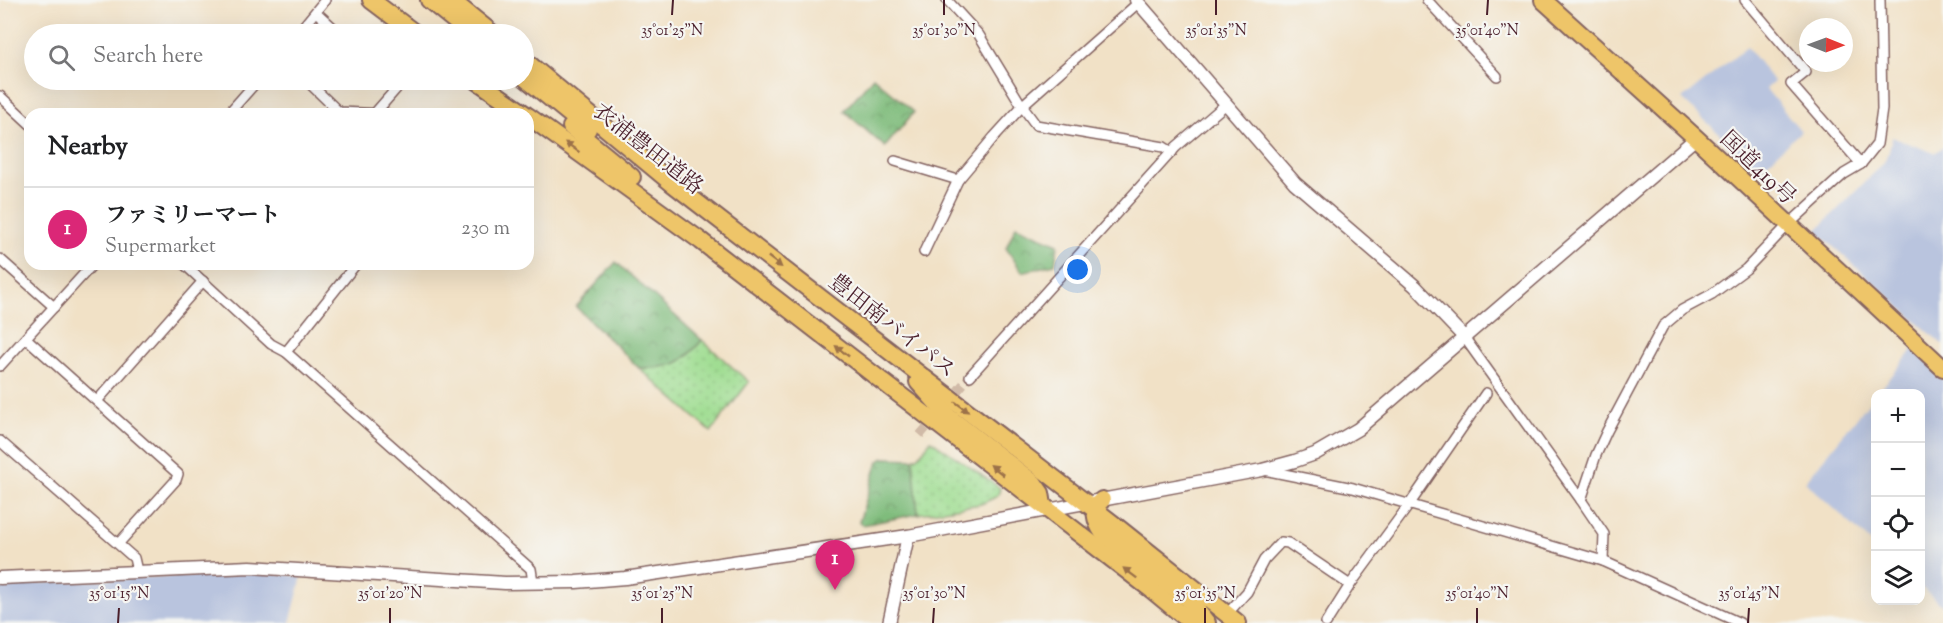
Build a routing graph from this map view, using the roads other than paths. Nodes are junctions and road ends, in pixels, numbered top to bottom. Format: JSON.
{"nodes":[{"id":1,"x":325,"y":0,"type":"edge"},
{"id":2,"x":371,"y":0,"type":"edge"},
{"id":3,"x":415,"y":0,"type":"edge"},
{"id":4,"x":429,"y":0,"type":"edge"},
{"id":5,"x":451,"y":0,"type":"edge"},
{"id":6,"x":947,"y":0,"type":"edge"},
{"id":7,"x":1427,"y":0,"type":"edge"},
{"id":8,"x":1542,"y":0,"type":"edge"},
{"id":9,"x":1745,"y":0,"type":"edge"},
{"id":10,"x":1880,"y":0,"type":"edge"},
{"id":11,"x":1137,"y":1,"type":"edge"},
{"id":12,"x":316,"y":12,"type":"junction"},
{"id":13,"x":306,"y":24,"type":"edge"},
{"id":14,"x":329,"y":24,"type":"edge"},
{"id":15,"x":403,"y":24,"type":"edge"},
{"id":16,"x":445,"y":24,"type":"edge"},
{"id":17,"x":459,"y":24,"type":"edge"},
{"id":18,"x":481,"y":24,"type":"edge"},
{"id":19,"x":534,"y":68,"type":"edge"},
{"id":20,"x":1497,"y":76,"type":"dead end"},
{"id":21,"x":534,"y":85,"type":"edge"},
{"id":22,"x":249,"y":90,"type":"edge"},
{"id":23,"x":316,"y":90,"type":"edge"},
{"id":24,"x":395,"y":90,"type":"edge"},
{"id":25,"x":491,"y":90,"type":"edge"},
{"id":26,"x":524,"y":90,"type":"edge"},
{"id":27,"x":0,"y":96,"type":"edge"},
{"id":28,"x":1226,"y":104,"type":"junction"},
{"id":29,"x":1022,"y":106,"type":"junction"},
{"id":30,"x":233,"y":108,"type":"edge"},
{"id":31,"x":334,"y":108,"type":"edge"},
{"id":32,"x":379,"y":108,"type":"edge"},
{"id":33,"x":517,"y":108,"type":"edge"},
{"id":34,"x":24,"y":118,"type":"edge"},
{"id":35,"x":534,"y":120,"type":"edge"},
{"id":36,"x":1696,"y":138,"type":"junction"},
{"id":37,"x":1172,"y":152,"type":"junction"},
{"id":38,"x":895,"y":162,"type":"dead end"},
{"id":39,"x":1861,"y":164,"type":"junction"},
{"id":40,"x":958,"y":180,"type":"junction"},
{"id":41,"x":1788,"y":225,"type":"junction"},
{"id":42,"x":701,"y":241,"type":"junction"},
{"id":43,"x":753,"y":245,"type":"junction"},
{"id":44,"x":924,"y":252,"type":"dead end"},
{"id":45,"x":0,"y":259,"type":"edge"},
{"id":46,"x":88,"y":270,"type":"edge"},
{"id":47,"x":191,"y":270,"type":"edge"},
{"id":48,"x":351,"y":270,"type":"edge"},
{"id":49,"x":203,"y":281,"type":"junction"},
{"id":50,"x":54,"y":307,"type":"junction"},
{"id":51,"x":1464,"y":337,"type":"junction"},
{"id":52,"x":26,"y":338,"type":"junction"},
{"id":53,"x":286,"y":352,"type":"junction"},
{"id":54,"x":899,"y":359,"type":"junction"},
{"id":55,"x":0,"y":366,"type":"edge"},
{"id":56,"x":1943,"y":368,"type":"edge"},
{"id":57,"x":970,"y":376,"type":"tunnel mouth"},
{"id":58,"x":1486,"y":393,"type":"dead end"},
{"id":59,"x":97,"y":401,"type":"junction"},
{"id":60,"x":0,"y":441,"type":"edge"},
{"id":61,"x":1262,"y":470,"type":"junction"},
{"id":62,"x":1581,"y":500,"type":"junction"},
{"id":63,"x":1095,"y":504,"type":"junction"},
{"id":64,"x":1409,"y":505,"type":"junction"},
{"id":65,"x":1040,"y":510,"type":"junction"},
{"id":66,"x":908,"y":536,"type":"junction"},
{"id":67,"x":119,"y":543,"type":"junction"},
{"id":68,"x":1603,"y":561,"type":"junction"},
{"id":69,"x":137,"y":571,"type":"junction"},
{"id":70,"x":0,"y":578,"type":"edge"},
{"id":71,"x":533,"y":582,"type":"junction"},
{"id":72,"x":1350,"y":585,"type":"junction"},
{"id":73,"x":1232,"y":619,"type":"edge"},
{"id":74,"x":889,"y":623,"type":"edge"},
{"id":75,"x":1192,"y":623,"type":"edge"},
{"id":76,"x":1207,"y":623,"type":"edge"},
{"id":77,"x":1326,"y":623,"type":"edge"},
{"id":78,"x":1740,"y":623,"type":"edge"}],
"edges":[{"from":1,"to":12,"type":"street"},
{"from":2,"to":15,"type":"highway"},
{"from":3,"to":16,"type":"highway"},
{"from":4,"to":17,"type":"highway"},
{"from":5,"to":18,"type":"highway"},
{"from":6,"to":29,"type":"street"},
{"from":7,"to":20,"type":"street"},
{"from":8,"to":36,"type":"highway","name":"国道419号"},
{"from":9,"to":39,"type":"street"},
{"from":10,"to":39,"type":"street"},
{"from":11,"to":28,"type":"street"},
{"from":11,"to":29,"type":"street"},
{"from":12,"to":13,"type":"street"},
{"from":12,"to":14,"type":"street"},
{"from":19,"to":43,"type":"highway","name":"豊田南バイパス"},
{"from":21,"to":43,"type":"highway","name":"衣浦豊田道路"},
{"from":22,"to":30,"type":"street"},
{"from":23,"to":31,"type":"street"},
{"from":24,"to":32,"type":"street"},
{"from":25,"to":33,"type":"highway"},
{"from":26,"to":42,"type":"highway","name":"衣浦豊田道路"},
{"from":27,"to":34,"type":"street"},
{"from":28,"to":37,"type":"street"},
{"from":28,"to":51,"type":"street"},
{"from":29,"to":37,"type":"street"},
{"from":29,"to":40,"type":"street"},
{"from":42,"to":35,"type":"highway","one_way":true},
{"from":36,"to":41,"type":"highway","name":"国道419号"},
{"from":36,"to":51,"type":"street"},
{"from":37,"to":57,"type":"street"},
{"from":38,"to":40,"type":"street"},
{"from":39,"to":41,"type":"street"},
{"from":40,"to":44,"type":"street"},
{"from":41,"to":56,"type":"highway","name":"国道419号"},
{"from":41,"to":62,"type":"street"},
{"from":65,"to":42,"type":"highway","one_way":true},
{"from":43,"to":54,"type":"highway","name":"豊田南バイパス","one_way":true},
{"from":45,"to":50,"type":"street"},
{"from":46,"to":50,"type":"street"},
{"from":47,"to":49,"type":"street"},
{"from":48,"to":53,"type":"street"},
{"from":49,"to":53,"type":"street"},
{"from":49,"to":59,"type":"street"},
{"from":50,"to":52,"type":"street"},
{"from":51,"to":61,"type":"street"},
{"from":51,"to":62,"type":"street"},
{"from":52,"to":55,"type":"street"},
{"from":52,"to":59,"type":"street"},
{"from":53,"to":71,"type":"street"},
{"from":54,"to":63,"type":"highway","name":"豊田南バイパス","one_way":true},
{"from":54,"to":65,"type":"highway"},
{"from":58,"to":64,"type":"street"},
{"from":59,"to":67,"type":"street"},
{"from":60,"to":67,"type":"street"},
{"from":61,"to":63,"type":"street"},
{"from":61,"to":64,"type":"street"},
{"from":62,"to":68,"type":"street"},
{"from":63,"to":65,"type":"street"},
{"from":63,"to":73,"type":"highway","name":"豊田南バイパス"},
{"from":63,"to":76,"type":"highway"},
{"from":64,"to":68,"type":"street"},
{"from":64,"to":72,"type":"street"},
{"from":65,"to":66,"type":"street"},
{"from":75,"to":65,"type":"highway","one_way":true},
{"from":66,"to":71,"type":"street"},
{"from":66,"to":74,"type":"street"},
{"from":67,"to":69,"type":"street"},
{"from":68,"to":78,"type":"street"},
{"from":69,"to":70,"type":"street"},
{"from":69,"to":71,"type":"street"},
{"from":72,"to":73,"type":"street"},
{"from":72,"to":77,"type":"street"}]}
